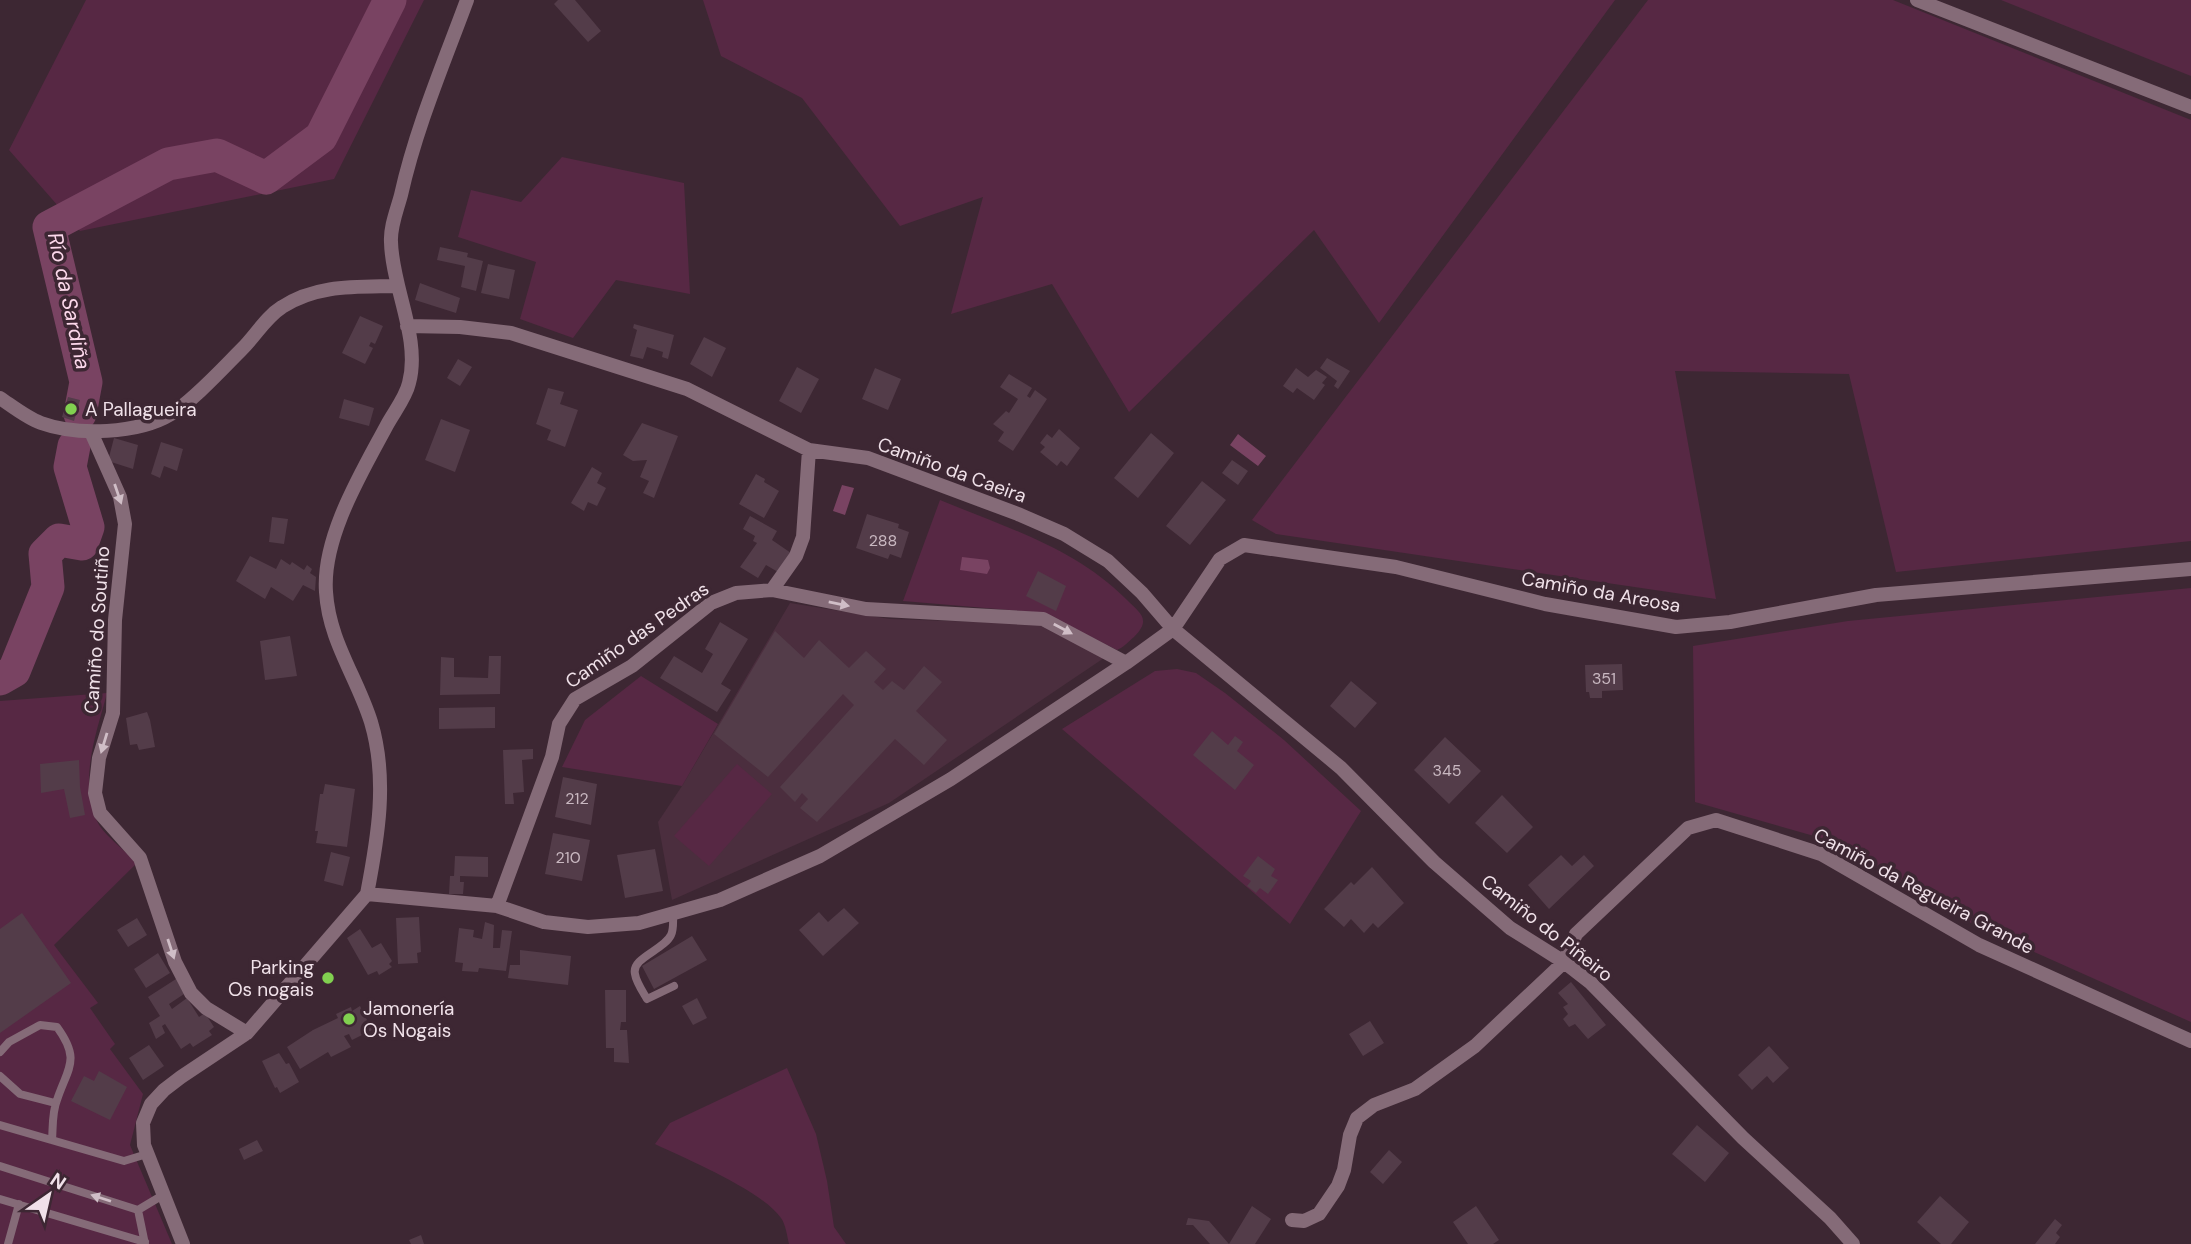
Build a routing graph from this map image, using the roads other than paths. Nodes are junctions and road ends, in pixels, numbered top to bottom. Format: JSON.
{"nodes":[{"id":1,"x":467,"y":0,"type":"edge"},
{"id":2,"x":1917,"y":0,"type":"edge"},
{"id":3,"x":2191,"y":107,"type":"edge"},
{"id":4,"x":396,"y":286,"type":"junction"},
{"id":5,"x":407,"y":326,"type":"junction"},
{"id":6,"x":0,"y":398,"type":"edge"},
{"id":7,"x":91,"y":432,"type":"junction"},
{"id":8,"x":809,"y":450,"type":"junction"},
{"id":9,"x":2191,"y":569,"type":"edge"},
{"id":10,"x":772,"y":590,"type":"junction"},
{"id":11,"x":1173,"y":629,"type":"junction"},
{"id":12,"x":1126,"y":663,"type":"junction"},
{"id":13,"x":367,"y":894,"type":"junction"},
{"id":14,"x":497,"y":906,"type":"junction"},
{"id":15,"x":673,"y":913,"type":"junction"},
{"id":16,"x":1564,"y":962,"type":"junction"},
{"id":17,"x":674,"y":986,"type":"dead end"},
{"id":18,"x":247,"y":1033,"type":"junction"},
{"id":19,"x":2191,"y":1041,"type":"edge"},
{"id":20,"x":0,"y":1052,"type":"edge"},
{"id":21,"x":0,"y":1076,"type":"edge"},
{"id":22,"x":0,"y":1088,"type":"edge"},
{"id":23,"x":20,"y":1094,"type":"junction"},
{"id":24,"x":55,"y":1104,"type":"junction"},
{"id":25,"x":0,"y":1125,"type":"edge"},
{"id":26,"x":52,"y":1140,"type":"junction"},
{"id":27,"x":147,"y":1154,"type":"junction"},
{"id":28,"x":0,"y":1166,"type":"edge"},
{"id":29,"x":163,"y":1195,"type":"junction"},
{"id":30,"x":0,"y":1199,"type":"edge"},
{"id":31,"x":19,"y":1204,"type":"junction"},
{"id":32,"x":138,"y":1210,"type":"junction"},
{"id":33,"x":1292,"y":1220,"type":"dead end"},
{"id":34,"x":145,"y":1243,"type":"edge"},
{"id":35,"x":8,"y":1244,"type":"edge"},
{"id":36,"x":183,"y":1244,"type":"edge"},
{"id":37,"x":1853,"y":1244,"type":"edge"}],
"edges":[{"from":1,"to":4,"type":"street"},
{"from":2,"to":3,"type":"street"},
{"from":4,"to":5,"type":"street"},
{"from":4,"to":7,"type":"street"},
{"from":5,"to":8,"type":"street","name":"Camiño da Caeira"},
{"from":5,"to":13,"type":"street"},
{"from":6,"to":7,"type":"street"},
{"from":7,"to":18,"type":"street","name":"Camiño do Soutiño","one_way":true},
{"from":8,"to":10,"type":"street"},
{"from":8,"to":11,"type":"street","name":"Camiño da Caeira"},
{"from":9,"to":11,"type":"street","name":"Camiño da Areosa"},
{"from":10,"to":12,"type":"street","name":"Camiño das Pedras","one_way":true},
{"from":10,"to":14,"type":"street","name":"Camiño das Pedras"},
{"from":11,"to":12,"type":"street"},
{"from":11,"to":16,"type":"street","name":"Camiño do Piñeiro"},
{"from":12,"to":15,"type":"street"},
{"from":13,"to":14,"type":"street"},
{"from":13,"to":18,"type":"street"},
{"from":14,"to":15,"type":"street"},
{"from":15,"to":17,"type":"lane"},
{"from":16,"to":19,"type":"street","name":"Camiño da Regueira Grande"},
{"from":16,"to":33,"type":"street"},
{"from":16,"to":37,"type":"street","name":"Camiño do Piñeiro"},
{"from":18,"to":27,"type":"street"},
{"from":20,"to":24,"type":"lane"},
{"from":21,"to":23,"type":"lane"},
{"from":22,"to":23,"type":"lane"},
{"from":23,"to":24,"type":"lane"},
{"from":24,"to":26,"type":"lane"},
{"from":25,"to":26,"type":"lane"},
{"from":26,"to":27,"type":"lane"},
{"from":27,"to":29,"type":"street"},
{"from":32,"to":28,"type":"lane","one_way":true},
{"from":29,"to":32,"type":"lane"},
{"from":29,"to":36,"type":"street"},
{"from":30,"to":31,"type":"lane"},
{"from":31,"to":34,"type":"lane"},
{"from":31,"to":35,"type":"lane"},
{"from":32,"to":34,"type":"lane"}]}
